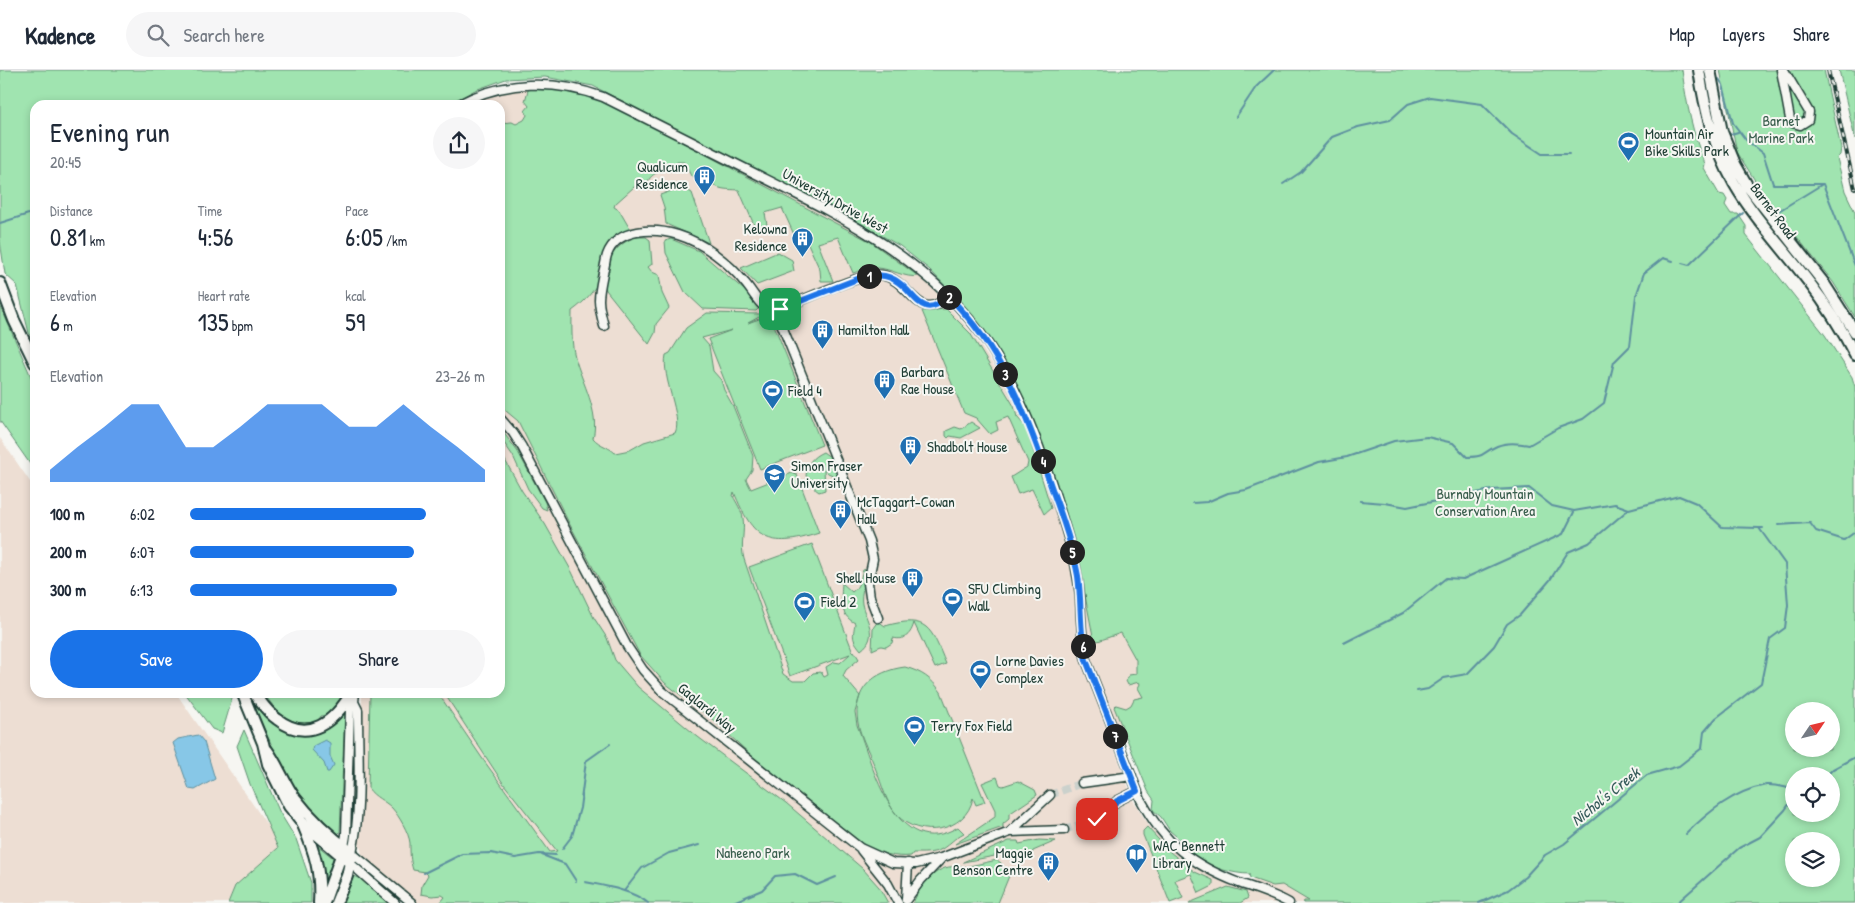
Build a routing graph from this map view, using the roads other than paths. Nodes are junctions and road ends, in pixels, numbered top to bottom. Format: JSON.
{"nodes":[{"id":1,"x":1699,"y":70,"type":"edge"},
{"id":2,"x":1710,"y":70,"type":"edge"},
{"id":3,"x":1783,"y":70,"type":"edge"},
{"id":4,"x":466,"y":100,"type":"edge"},
{"id":5,"x":0,"y":283,"type":"edge"},
{"id":6,"x":948,"y":296,"type":"junction"},
{"id":7,"x":776,"y":311,"type":"junction"},
{"id":8,"x":604,"y":326,"type":"dead end"},
{"id":9,"x":1855,"y":332,"type":"edge"},
{"id":10,"x":30,"y":353,"type":"edge"},
{"id":11,"x":1855,"y":355,"type":"edge"},
{"id":12,"x":505,"y":425,"type":"edge"},
{"id":13,"x":878,"y":618,"type":"dead end"},
{"id":14,"x":244,"y":698,"type":"edge"},
{"id":15,"x":258,"y":698,"type":"edge"},
{"id":16,"x":352,"y":698,"type":"edge"},
{"id":17,"x":353,"y":698,"type":"edge"},
{"id":18,"x":263,"y":743,"type":"junction"},
{"id":19,"x":1082,"y":783,"type":"tunnel mouth"},
{"id":20,"x":1134,"y":784,"type":"junction"},
{"id":21,"x":1050,"y":795,"type":"tunnel mouth"},
{"id":22,"x":1097,"y":819,"type":"tunnel mouth"},
{"id":23,"x":302,"y":822,"type":"junction"},
{"id":24,"x":1064,"y":830,"type":"tunnel mouth"},
{"id":25,"x":1010,"y":832,"type":"junction"},
{"id":26,"x":860,"y":848,"type":"junction"},
{"id":27,"x":347,"y":855,"type":"junction"},
{"id":28,"x":941,"y":858,"type":"junction"},
{"id":29,"x":908,"y":863,"type":"junction"},
{"id":30,"x":903,"y":902,"type":"edge"},
{"id":31,"x":319,"y":903,"type":"edge"},
{"id":32,"x":324,"y":903,"type":"edge"},
{"id":33,"x":336,"y":903,"type":"edge"},
{"id":34,"x":394,"y":903,"type":"edge"},
{"id":35,"x":412,"y":903,"type":"edge"},
{"id":36,"x":1289,"y":903,"type":"edge"}],
"edges":[{"from":1,"to":11,"type":"main road","name":"Barnet Road"},
{"from":2,"to":9,"type":"main road","name":"Barnet Road"},
{"from":3,"to":3,"type":"street"},
{"from":4,"to":6,"type":"street","name":"University Drive West"},
{"from":5,"to":10,"type":"main road"},
{"from":6,"to":7,"type":"street"},
{"from":6,"to":20,"type":"street","name":"University Drive West"},
{"from":7,"to":8,"type":"street"},
{"from":7,"to":13,"type":"street"},
{"from":12,"to":26,"type":"street","name":"Gaglardi Way"},
{"from":14,"to":18,"type":"main road"},
{"from":15,"to":16,"type":"main road"},
{"from":17,"to":27,"type":"street"},
{"from":18,"to":23,"type":"main road"},
{"from":18,"to":27,"type":"main road"},
{"from":19,"to":20,"type":"street"},
{"from":20,"to":22,"type":"street"},
{"from":20,"to":36,"type":"street","name":"University Drive West"},
{"from":21,"to":25,"type":"street","name":"Gaglardi Way"},
{"from":23,"to":27,"type":"main road"},
{"from":23,"to":31,"type":"main road"},
{"from":24,"to":25,"type":"street","name":"Gaglardi Way"},
{"from":25,"to":28,"type":"street","name":"Gaglardi Way"},
{"from":26,"to":29,"type":"street","name":"Gaglardi Way"},
{"from":26,"to":30,"type":"street"},
{"from":27,"to":32,"type":"main road"},
{"from":27,"to":33,"type":"main road"},
{"from":27,"to":34,"type":"street"},
{"from":27,"to":35,"type":"street"},
{"from":28,"to":29,"type":"street","name":"Gaglardi Way"},
{"from":28,"to":30,"type":"street"},
{"from":29,"to":30,"type":"street"}]}
